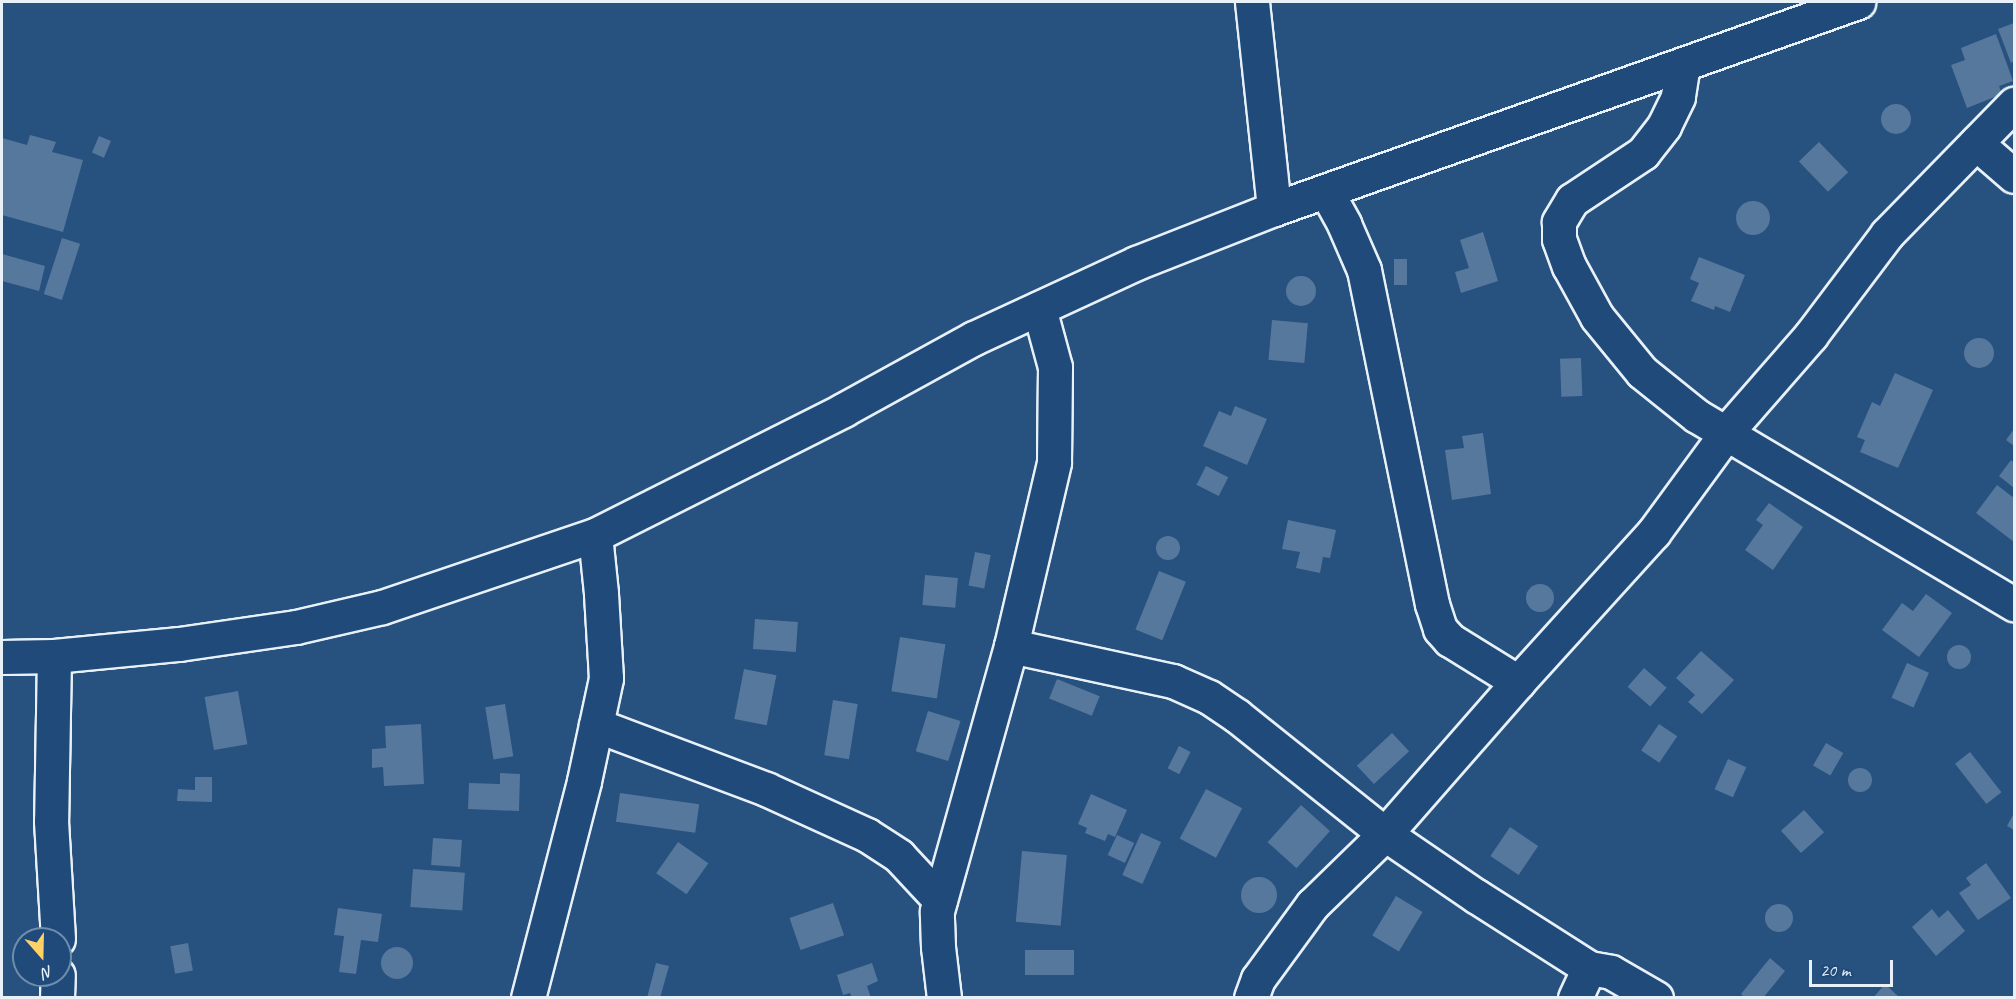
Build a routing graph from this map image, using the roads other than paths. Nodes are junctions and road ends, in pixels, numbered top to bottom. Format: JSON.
{"nodes":[{"id":1,"x":1252,"y":2,"type":"edge"},
{"id":2,"x":1858,"y":2,"type":"edge"},
{"id":3,"x":1683,"y":64,"type":"junction"},
{"id":4,"x":2014,"y":104,"type":"edge"},
{"id":5,"x":1976,"y":143,"type":"junction"},
{"id":6,"x":2014,"y":176,"type":"edge"},
{"id":7,"x":1326,"y":191,"type":"junction"},
{"id":8,"x":1274,"y":209,"type":"junction"},
{"id":9,"x":1039,"y":308,"type":"junction"},
{"id":10,"x":1725,"y":434,"type":"junction"},
{"id":11,"x":595,"y":535,"type":"junction"},
{"id":12,"x":2014,"y":604,"type":"edge"},
{"id":13,"x":1011,"y":646,"type":"junction"},
{"id":14,"x":54,"y":656,"type":"junction"},
{"id":15,"x":2,"y":657,"type":"edge"},
{"id":16,"x":1518,"y":682,"type":"junction"},
{"id":17,"x":596,"y":725,"type":"junction"},
{"id":18,"x":1385,"y":834,"type":"junction"},
{"id":19,"x":940,"y":900,"type":"junction"},
{"id":20,"x":57,"y":927,"type":"edge"},
{"id":21,"x":1589,"y":968,"type":"junction"},
{"id":22,"x":528,"y":998,"type":"edge"},
{"id":23,"x":944,"y":998,"type":"edge"},
{"id":24,"x":1251,"y":998,"type":"edge"},
{"id":25,"x":1575,"y":998,"type":"edge"},
{"id":26,"x":1656,"y":998,"type":"edge"}],
"edges":[{"from":1,"to":8,"type":"street"},
{"from":2,"to":3,"type":"street"},
{"from":3,"to":7,"type":"street"},
{"from":3,"to":10,"type":"street"},
{"from":4,"to":5,"type":"street"},
{"from":5,"to":6,"type":"street"},
{"from":5,"to":10,"type":"street"},
{"from":7,"to":8,"type":"street"},
{"from":7,"to":16,"type":"street"},
{"from":8,"to":9,"type":"street"},
{"from":9,"to":11,"type":"street"},
{"from":9,"to":13,"type":"street"},
{"from":10,"to":12,"type":"street"},
{"from":10,"to":16,"type":"street"},
{"from":11,"to":14,"type":"street"},
{"from":11,"to":17,"type":"street"},
{"from":13,"to":18,"type":"street"},
{"from":13,"to":19,"type":"street"},
{"from":14,"to":15,"type":"street"},
{"from":14,"to":20,"type":"street"},
{"from":16,"to":18,"type":"street"},
{"from":17,"to":19,"type":"street"},
{"from":17,"to":22,"type":"street"},
{"from":18,"to":21,"type":"street"},
{"from":18,"to":24,"type":"street"},
{"from":19,"to":23,"type":"street"},
{"from":21,"to":25,"type":"street"},
{"from":21,"to":26,"type":"street"}]}
